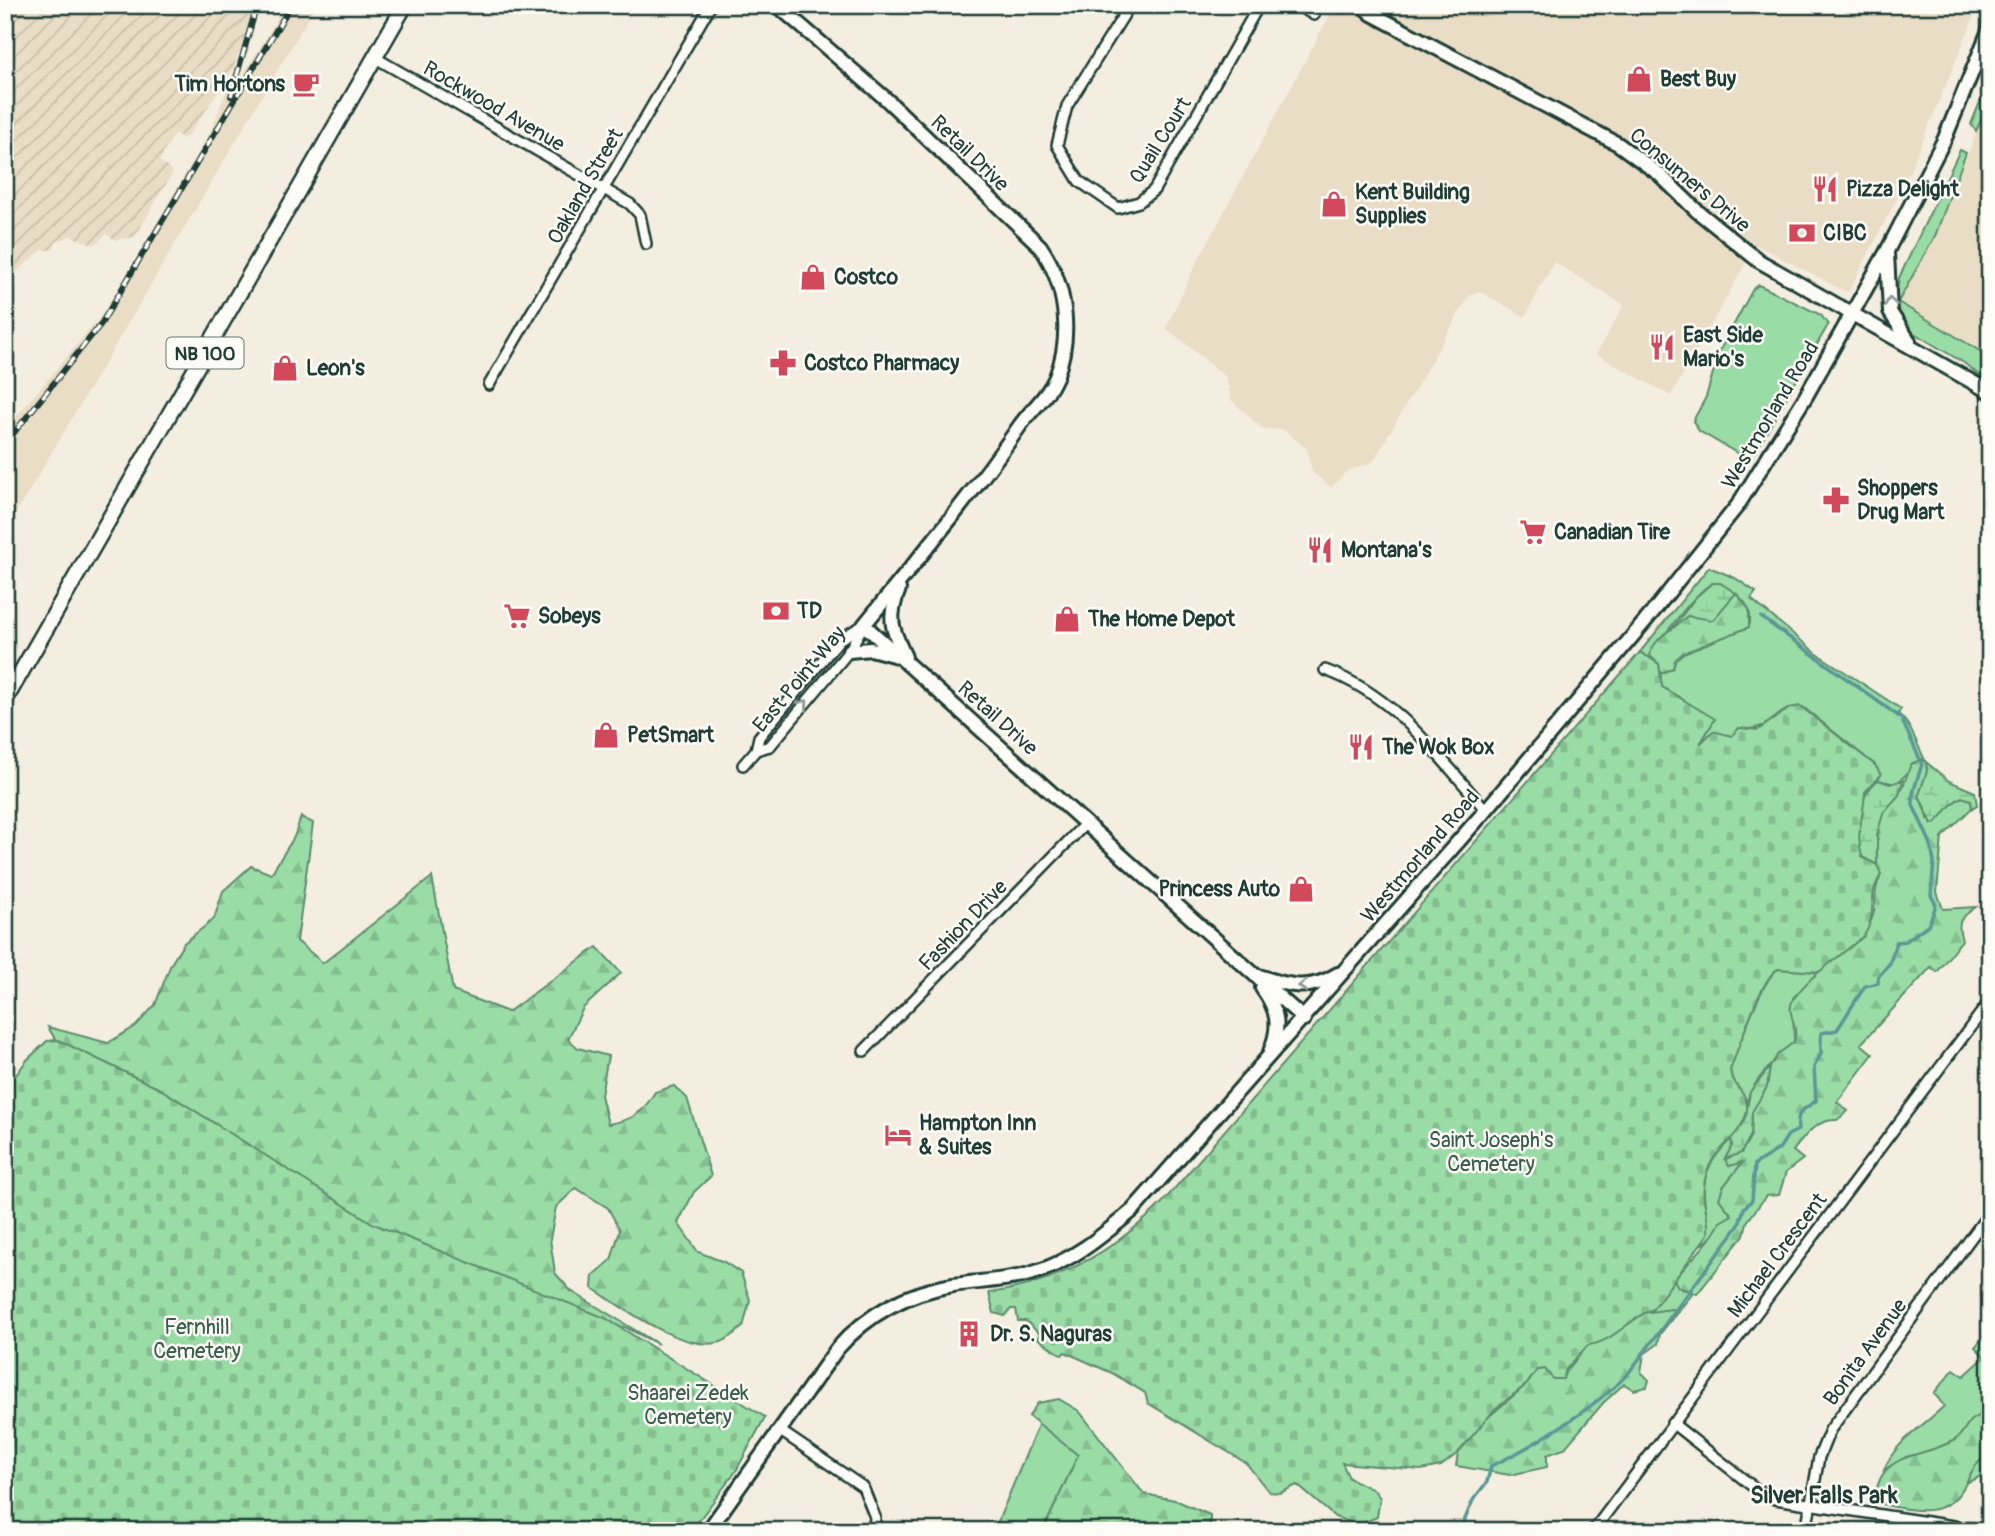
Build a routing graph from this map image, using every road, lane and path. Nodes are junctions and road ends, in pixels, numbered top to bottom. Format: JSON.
{"nodes":[{"id":1,"x":405,"y":5,"type":"edge"},
{"id":2,"x":711,"y":5,"type":"edge"},
{"id":3,"x":777,"y":5,"type":"edge"},
{"id":4,"x":1130,"y":5,"type":"edge"},
{"id":5,"x":1259,"y":5,"type":"edge"},
{"id":6,"x":1297,"y":5,"type":"edge"},
{"id":7,"x":1362,"y":5,"type":"edge"},
{"id":8,"x":1314,"y":15,"type":"dead end"},
{"id":9,"x":1990,"y":28,"type":"edge"},
{"id":10,"x":374,"y":57,"type":"junction"},
{"id":11,"x":604,"y":189,"type":"junction"},
{"id":12,"x":646,"y":244,"type":"dead end"},
{"id":13,"x":1887,"y":251,"type":"junction"},
{"id":14,"x":1853,"y":314,"type":"junction"},
{"id":15,"x":1914,"y":347,"type":"junction"},
{"id":16,"x":489,"y":385,"type":"dead end"},
{"id":17,"x":1990,"y":392,"type":"edge"},
{"id":18,"x":904,"y":576,"type":"junction"},
{"id":19,"x":864,"y":625,"type":"junction"},
{"id":20,"x":849,"y":651,"type":"junction"},
{"id":21,"x":906,"y":661,"type":"junction"},
{"id":22,"x":1325,"y":670,"type":"dead end"},
{"id":23,"x":5,"y":700,"type":"edge"},
{"id":24,"x":756,"y":750,"type":"junction"},
{"id":25,"x":743,"y":765,"type":"dead end"},
{"id":26,"x":1486,"y":810,"type":"junction"},
{"id":27,"x":1086,"y":823,"type":"junction"},
{"id":28,"x":1350,"y":966,"type":"junction"},
{"id":29,"x":1252,"y":973,"type":"junction"},
{"id":30,"x":1990,"y":1002,"type":"edge"},
{"id":31,"x":1304,"y":1019,"type":"junction"},
{"id":32,"x":864,"y":1051,"type":"dead end"},
{"id":33,"x":1266,"y":1062,"type":"junction"},
{"id":34,"x":1990,"y":1212,"type":"edge"},
{"id":35,"x":1672,"y":1423,"type":"junction"},
{"id":36,"x":779,"y":1430,"type":"junction"},
{"id":37,"x":1810,"y":1505,"type":"junction"},
{"id":38,"x":708,"y":1531,"type":"edge"},
{"id":39,"x":874,"y":1531,"type":"edge"},
{"id":40,"x":1592,"y":1531,"type":"edge"},
{"id":41,"x":1806,"y":1531,"type":"edge"},
{"id":42,"x":1987,"y":1531,"type":"edge"}],
"edges":[{"from":1,"to":10,"type":"main road","number":"NB 100"},
{"from":2,"to":11,"type":"street","name":"Oakland Street"},
{"from":3,"to":18,"type":"street","name":"Retail Drive"},
{"from":4,"to":5,"type":"street","name":"Quail Court"},
{"from":6,"to":8,"type":"street"},
{"from":7,"to":14,"type":"street","name":"Consumers Drive"},
{"from":9,"to":13,"type":"street","name":"Westmorland Road"},
{"from":10,"to":11,"type":"street","name":"Rockwood Avenue"},
{"from":10,"to":23,"type":"main road","number":"NB 100"},
{"from":11,"to":12,"type":"street","name":"Rockwood Avenue"},
{"from":11,"to":16,"type":"street","name":"Oakland Street"},
{"from":13,"to":14,"type":"street","name":"Westmorland Road"},
{"from":15,"to":13,"type":"street","one_way":true},
{"from":14,"to":15,"type":"street","name":"Consumers Drive"},
{"from":14,"to":26,"type":"street","name":"Westmorland Road"},
{"from":15,"to":17,"type":"street","name":"Consumers Drive"},
{"from":18,"to":19,"type":"street","name":"Retail Drive"},
{"from":18,"to":21,"type":"street"},
{"from":19,"to":20,"type":"street","name":"East Point Way"},
{"from":19,"to":21,"type":"street","name":"Retail Drive"},
{"from":19,"to":24,"type":"street","name":"East Point Way"},
{"from":20,"to":21,"type":"street"},
{"from":24,"to":20,"type":"street","name":"East Point Way","one_way":true},
{"from":21,"to":27,"type":"street","name":"Retail Drive"},
{"from":22,"to":26,"type":"street"},
{"from":24,"to":25,"type":"street","name":"East Point Way"},
{"from":26,"to":28,"type":"street","name":"Westmorland Road"},
{"from":27,"to":29,"type":"street","name":"Retail Drive"},
{"from":27,"to":32,"type":"street","name":"Fashion Drive"},
{"from":28,"to":29,"type":"street","one_way":true},
{"from":28,"to":31,"type":"street","name":"Westmorland Road"},
{"from":29,"to":31,"type":"street","name":"Retail Drive"},
{"from":29,"to":33,"type":"street"},
{"from":30,"to":35,"type":"street","name":"Michael Crescent"},
{"from":31,"to":33,"type":"street","name":"Westmorland Road"},
{"from":33,"to":36,"type":"street","name":"Westmorland Road"},
{"from":34,"to":37,"type":"street","name":"Bonita Avenue"},
{"from":35,"to":37,"type":"street"},
{"from":35,"to":40,"type":"street","name":"Michael Crescent"},
{"from":36,"to":38,"type":"street","name":"Westmorland Road"},
{"from":36,"to":39,"type":"street"},
{"from":37,"to":41,"type":"street","name":"Bonita Avenue"},
{"from":37,"to":42,"type":"street"}]}
